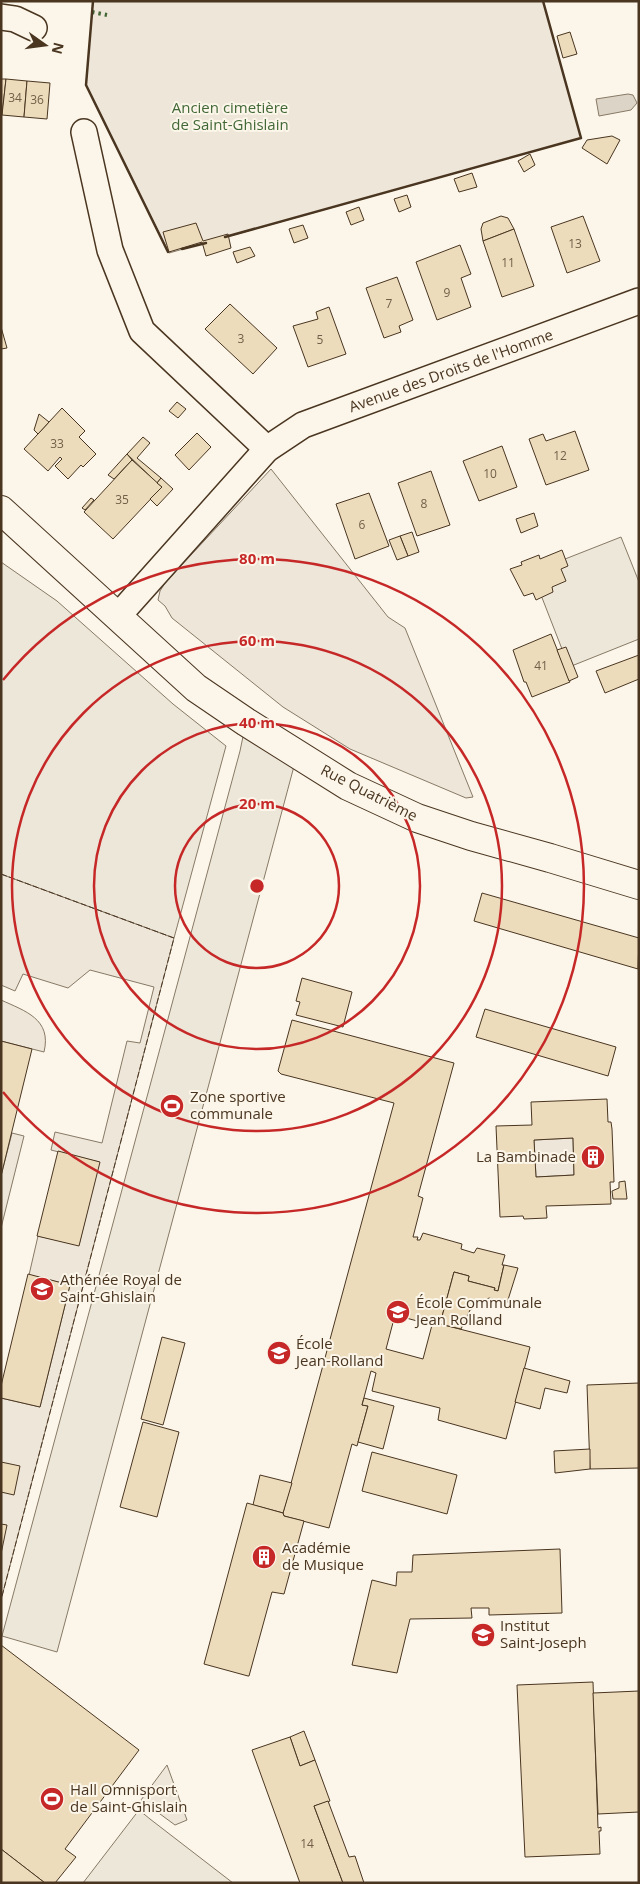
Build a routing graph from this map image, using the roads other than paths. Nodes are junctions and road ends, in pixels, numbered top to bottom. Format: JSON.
{"nodes":[{"id":1,"x":1,"y":17,"type":"edge"},
{"id":2,"x":34,"y":28,"type":"dead end"},
{"id":3,"x":84,"y":132,"type":"dead end"},
{"id":4,"x":639,"y":301,"type":"edge"},
{"id":5,"x":267,"y":449,"type":"junction"},
{"id":6,"x":1,"y":510,"type":"edge"},
{"id":7,"x":118,"y":616,"type":"junction"},
{"id":8,"x":639,"y":885,"type":"edge"}],
"edges":[{"from":1,"to":2,"type":"street"},
{"from":3,"to":5,"type":"street"},
{"from":4,"to":5,"type":"street","name":"Avenue des Droits de l'Homme"},
{"from":5,"to":7,"type":"street","name":"Avenue des Droits de l'Homme"},
{"from":6,"to":7,"type":"street","name":"Rue Quatrième"},
{"from":7,"to":8,"type":"street","name":"Rue Quatrième"}]}
